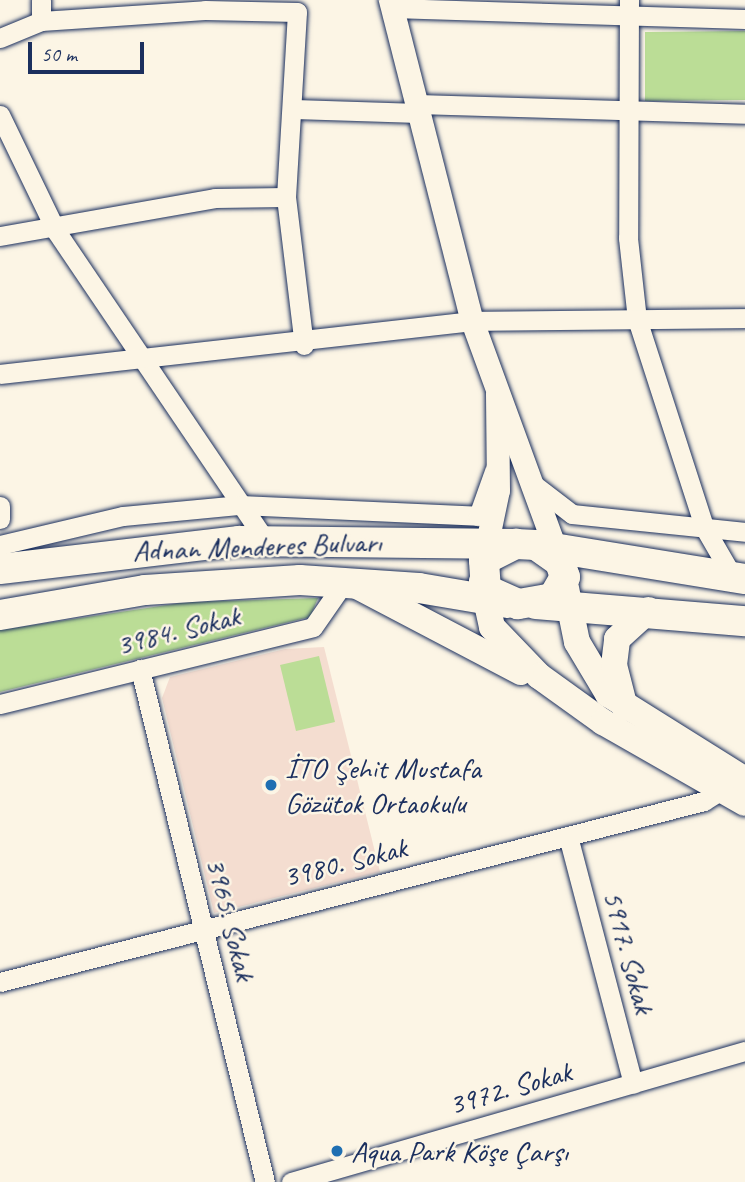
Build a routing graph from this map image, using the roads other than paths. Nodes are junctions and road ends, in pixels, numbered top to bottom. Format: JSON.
{"nodes":[{"id":1,"x":40,"y":0,"type":"edge"},
{"id":2,"x":391,"y":4,"type":"edge"},
{"id":3,"x":629,"y":10,"type":"edge"},
{"id":4,"x":745,"y":19,"type":"edge"},
{"id":5,"x":41,"y":21,"type":"junction"},
{"id":6,"x":0,"y":38,"type":"edge"},
{"id":7,"x":418,"y":108,"type":"junction"},
{"id":8,"x":294,"y":109,"type":"junction"},
{"id":9,"x":629,"y":112,"type":"junction"},
{"id":10,"x":745,"y":114,"type":"edge"},
{"id":11,"x":0,"y":115,"type":"edge"},
{"id":12,"x":286,"y":197,"type":"junction"},
{"id":13,"x":55,"y":231,"type":"junction"},
{"id":14,"x":0,"y":236,"type":"edge"},
{"id":15,"x":745,"y":318,"type":"edge"},
{"id":16,"x":637,"y":319,"type":"junction"},
{"id":17,"x":472,"y":321,"type":"junction"},
{"id":18,"x":303,"y":345,"type":"junction"},
{"id":19,"x":140,"y":357,"type":"junction"},
{"id":20,"x":0,"y":373,"type":"edge"},
{"id":21,"x":497,"y":383,"type":"junction"},
{"id":22,"x":498,"y":460,"type":"junction"},
{"id":23,"x":533,"y":484,"type":"junction"},
{"id":24,"x":240,"y":505,"type":"junction"},
{"id":25,"x":0,"y":506,"type":"edge"},
{"id":26,"x":0,"y":519,"type":"edge"},
{"id":27,"x":704,"y":527,"type":"junction"},
{"id":28,"x":745,"y":532,"type":"edge"},
{"id":29,"x":265,"y":540,"type":"junction"},
{"id":30,"x":0,"y":545,"type":"edge"},
{"id":31,"x":0,"y":569,"type":"edge"},
{"id":32,"x":523,"y":573,"type":"junction"},
{"id":33,"x":739,"y":578,"type":"edge"},
{"id":34,"x":345,"y":581,"type":"junction"},
{"id":35,"x":649,"y":610,"type":"junction"},
{"id":36,"x":0,"y":615,"type":"edge"},
{"id":37,"x":745,"y":621,"type":"edge"},
{"id":38,"x":140,"y":669,"type":"junction"},
{"id":39,"x":567,"y":698,"type":"junction"},
{"id":40,"x":0,"y":704,"type":"edge"},
{"id":41,"x":626,"y":709,"type":"junction"},
{"id":42,"x":738,"y":788,"type":"edge"},
{"id":43,"x":568,"y":836,"type":"junction"},
{"id":44,"x":203,"y":930,"type":"junction"},
{"id":45,"x":0,"y":982,"type":"edge"},
{"id":46,"x":744,"y":1054,"type":"edge"},
{"id":47,"x":633,"y":1084,"type":"junction"},
{"id":48,"x":265,"y":1182,"type":"edge"},
{"id":49,"x":291,"y":1182,"type":"edge"}],
"edges":[{"from":1,"to":5,"type":"street"},
{"from":2,"to":3,"type":"street"},
{"from":2,"to":7,"type":"street"},
{"from":3,"to":4,"type":"street"},
{"from":3,"to":9,"type":"street"},
{"from":5,"to":6,"type":"street"},
{"from":5,"to":8,"type":"street"},
{"from":7,"to":8,"type":"street"},
{"from":7,"to":9,"type":"street"},
{"from":7,"to":17,"type":"street"},
{"from":8,"to":12,"type":"street"},
{"from":9,"to":10,"type":"street"},
{"from":9,"to":16,"type":"street"},
{"from":11,"to":13,"type":"street"},
{"from":12,"to":13,"type":"street"},
{"from":12,"to":18,"type":"street"},
{"from":13,"to":14,"type":"street"},
{"from":13,"to":19,"type":"street"},
{"from":15,"to":16,"type":"street"},
{"from":16,"to":17,"type":"street"},
{"from":16,"to":27,"type":"street"},
{"from":17,"to":18,"type":"street"},
{"from":17,"to":21,"type":"street"},
{"from":18,"to":19,"type":"street"},
{"from":19,"to":20,"type":"street"},
{"from":19,"to":24,"type":"street"},
{"from":21,"to":22,"type":"street"},
{"from":21,"to":23,"type":"street"},
{"from":22,"to":24,"type":"street"},
{"from":22,"to":32,"type":"street"},
{"from":23,"to":27,"type":"street"},
{"from":23,"to":32,"type":"street"},
{"from":24,"to":29,"type":"street"},
{"from":24,"to":30,"type":"street"},
{"from":25,"to":26,"type":"street"},
{"from":27,"to":28,"type":"street"},
{"from":27,"to":33,"type":"street"},
{"from":29,"to":31,"type":"main road","name":"Adnan Menderes Bulvarı"},
{"from":29,"to":32,"type":"main road","name":"Adnan Menderes Bulvarı"},
{"from":32,"to":33,"type":"main road","name":"Adnan Menderes Bulvarı"},
{"from":32,"to":34,"type":"main road","name":"Adnan Menderes Bulvarı"},
{"from":32,"to":35,"type":"main road","name":"Adnan Menderes Bulvarı"},
{"from":32,"to":39,"type":"main road"},
{"from":32,"to":41,"type":"main road"},
{"from":34,"to":36,"type":"main road","name":"Adnan Menderes Bulvarı"},
{"from":34,"to":38,"type":"street","name":"3984. Sokak"},
{"from":34,"to":39,"type":"main road"},
{"from":35,"to":37,"type":"main road","name":"Adnan Menderes Bulvarı"},
{"from":35,"to":41,"type":"main road"},
{"from":38,"to":40,"type":"street","name":"3984. Sokak"},
{"from":38,"to":44,"type":"street","name":"3965. Sokak"},
{"from":39,"to":42,"type":"main road"},
{"from":41,"to":42,"type":"main road"},
{"from":42,"to":43,"type":"street","name":"3980. Sokak"},
{"from":43,"to":44,"type":"street","name":"3980. Sokak"},
{"from":43,"to":47,"type":"street","name":"5917. Sokak"},
{"from":44,"to":45,"type":"street","name":"3980. Sokak"},
{"from":44,"to":48,"type":"street","name":"3965. Sokak"},
{"from":46,"to":47,"type":"street","name":"3972. Sokak"},
{"from":47,"to":49,"type":"street","name":"3972. Sokak"}]}
